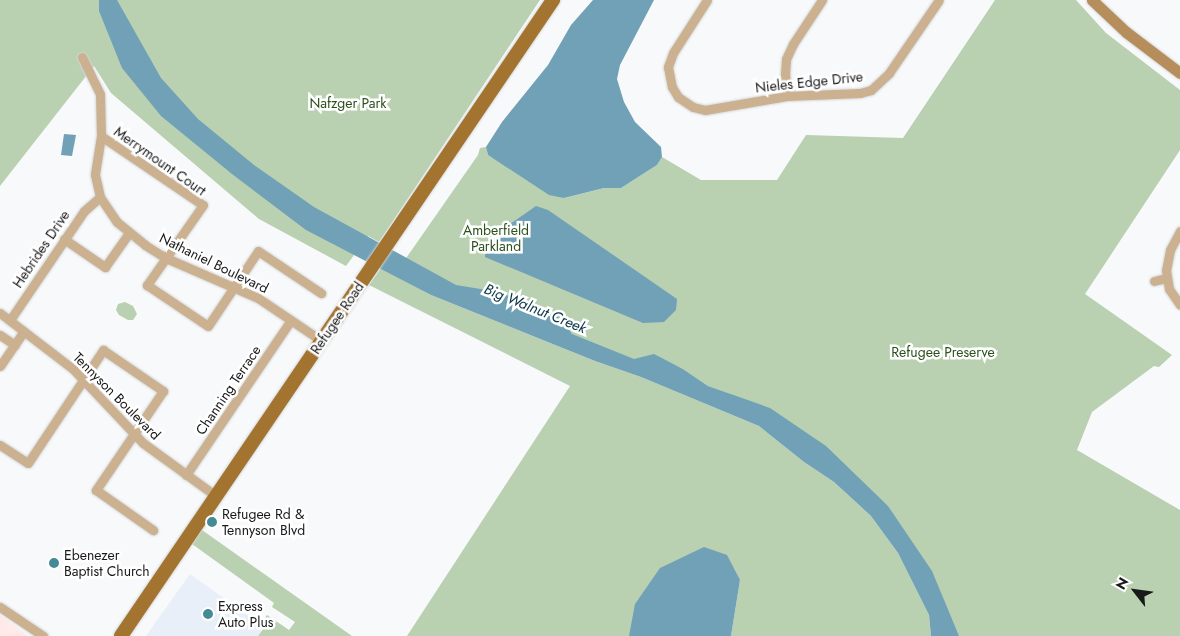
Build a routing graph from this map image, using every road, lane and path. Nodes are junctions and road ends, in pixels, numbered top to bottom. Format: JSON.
{"nodes":[{"id":1,"x":552,"y":0,"type":"edge"},
{"id":2,"x":707,"y":0,"type":"edge"},
{"id":3,"x":822,"y":0,"type":"edge"},
{"id":4,"x":939,"y":0,"type":"edge"},
{"id":5,"x":1092,"y":0,"type":"edge"},
{"id":6,"x":82,"y":57,"type":"dead end"},
{"id":7,"x":1180,"y":73,"type":"edge"},
{"id":8,"x":788,"y":96,"type":"junction"},
{"id":9,"x":101,"y":136,"type":"junction"},
{"id":10,"x":100,"y":196,"type":"junction"},
{"id":11,"x":1180,"y":231,"type":"edge"},
{"id":12,"x":129,"y":233,"type":"junction"},
{"id":13,"x":64,"y":239,"type":"junction"},
{"id":14,"x":166,"y":258,"type":"junction"},
{"id":15,"x":1166,"y":278,"type":"junction"},
{"id":16,"x":1154,"y":280,"type":"dead end"},
{"id":17,"x":234,"y":287,"type":"junction"},
{"id":18,"x":321,"y":293,"type":"dead end"},
{"id":19,"x":1180,"y":305,"type":"edge"},
{"id":20,"x":0,"y":314,"type":"edge"},
{"id":21,"x":10,"y":320,"type":"junction"},
{"id":22,"x":291,"y":320,"type":"junction"},
{"id":23,"x":24,"y":331,"type":"junction"},
{"id":24,"x":0,"y":335,"type":"edge"},
{"id":25,"x":322,"y":341,"type":"junction"},
{"id":26,"x":15,"y":345,"type":"junction"},
{"id":27,"x":0,"y":366,"type":"edge"},
{"id":28,"x":83,"y":380,"type":"junction"},
{"id":29,"x":133,"y":435,"type":"junction"},
{"id":30,"x":0,"y":445,"type":"edge"},
{"id":31,"x":186,"y":475,"type":"junction"},
{"id":32,"x":216,"y":496,"type":"junction"},
{"id":33,"x":153,"y":530,"type":"dead end"},
{"id":34,"x":0,"y":607,"type":"edge"},
{"id":35,"x":43,"y":636,"type":"edge"},
{"id":36,"x":121,"y":636,"type":"edge"}],
"edges":[{"from":1,"to":25,"type":"main road","name":"Refugee Road"},
{"from":2,"to":8,"type":"street","name":"Nieles Edge Drive"},
{"from":3,"to":8,"type":"street"},
{"from":4,"to":8,"type":"street","name":"Nieles Edge Drive"},
{"from":5,"to":7,"type":"street"},
{"from":6,"to":9,"type":"street","name":"Nathaniel Boulevard"},
{"from":9,"to":10,"type":"street","name":"Nathaniel Boulevard"},
{"from":9,"to":14,"type":"street","name":"Merrymount Court"},
{"from":10,"to":12,"type":"street","name":"Nathaniel Boulevard"},
{"from":10,"to":13,"type":"street","name":"Hebrides Drive"},
{"from":11,"to":15,"type":"street"},
{"from":12,"to":13,"type":"street"},
{"from":12,"to":14,"type":"street","name":"Nathaniel Boulevard"},
{"from":13,"to":21,"type":"street","name":"Hebrides Drive"},
{"from":14,"to":17,"type":"street","name":"Nathaniel Boulevard"},
{"from":14,"to":17,"type":"street"},
{"from":15,"to":16,"type":"street"},
{"from":15,"to":19,"type":"street"},
{"from":17,"to":18,"type":"street"},
{"from":17,"to":22,"type":"street","name":"Nathaniel Boulevard"},
{"from":20,"to":21,"type":"street","name":"Tennyson Boulevard"},
{"from":21,"to":23,"type":"street","name":"Tennyson Boulevard"},
{"from":22,"to":25,"type":"street","name":"Nathaniel Boulevard"},
{"from":22,"to":31,"type":"street","name":"Channing Terrace"},
{"from":23,"to":26,"type":"street"},
{"from":23,"to":28,"type":"street","name":"Tennyson Boulevard"},
{"from":24,"to":26,"type":"street"},
{"from":25,"to":32,"type":"main road","name":"Refugee Road"},
{"from":26,"to":27,"type":"street"},
{"from":28,"to":29,"type":"street","name":"Tennyson Boulevard"},
{"from":28,"to":29,"type":"street"},
{"from":28,"to":30,"type":"street"},
{"from":29,"to":31,"type":"street","name":"Tennyson Boulevard"},
{"from":29,"to":33,"type":"street"},
{"from":31,"to":32,"type":"street","name":"Tennyson Boulevard"},
{"from":32,"to":36,"type":"main road","name":"Refugee Road"},
{"from":34,"to":35,"type":"street"}]}
